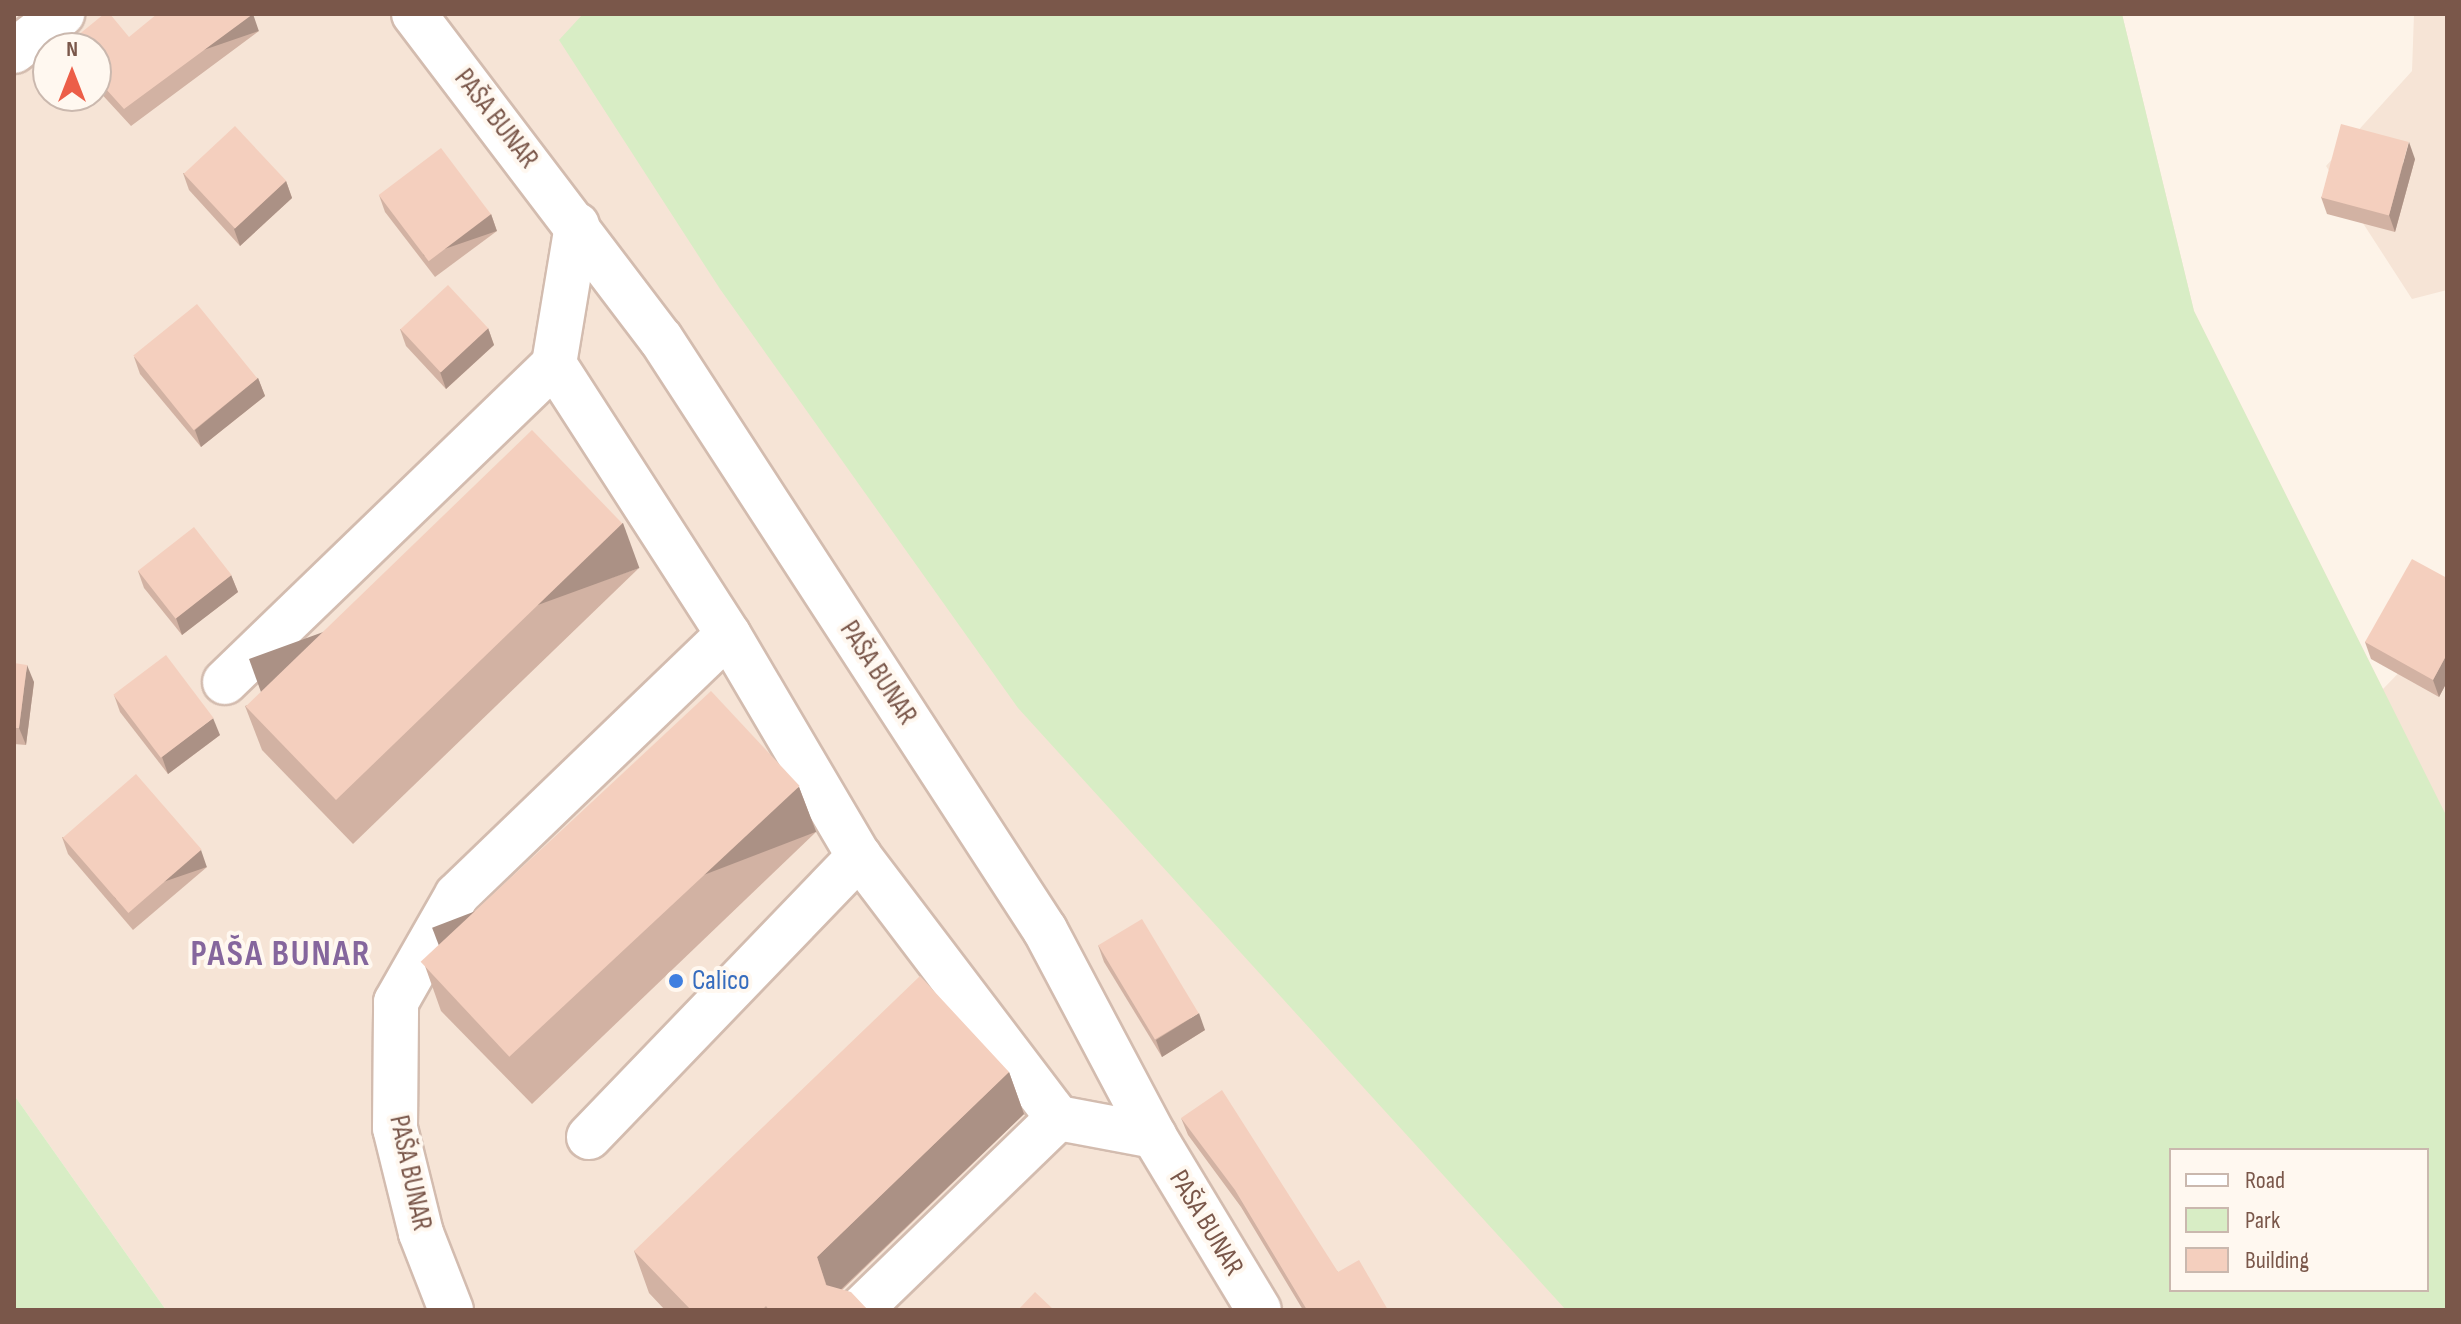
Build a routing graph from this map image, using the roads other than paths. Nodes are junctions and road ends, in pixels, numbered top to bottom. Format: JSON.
{"nodes":[{"id":1,"x":62,"y":14,"type":"edge"},
{"id":2,"x":414,"y":14,"type":"edge"},
{"id":3,"x":14,"y":51,"type":"edge"},
{"id":4,"x":577,"y":225,"type":"junction"},
{"id":5,"x":554,"y":364,"type":"junction"},
{"id":6,"x":728,"y":634,"type":"junction"},
{"id":7,"x":225,"y":682,"type":"dead end"},
{"id":8,"x":859,"y":856,"type":"junction"},
{"id":9,"x":1058,"y":1118,"type":"junction"},
{"id":10,"x":1154,"y":1136,"type":"junction"},
{"id":11,"x":589,"y":1137,"type":"dead end"},
{"id":12,"x":451,"y":1310,"type":"edge"},
{"id":13,"x":860,"y":1310,"type":"edge"},
{"id":14,"x":1259,"y":1310,"type":"edge"}],
"edges":[{"from":1,"to":3,"type":"street"},
{"from":2,"to":4,"type":"street","name":"PAŠA BUNAR"},
{"from":4,"to":5,"type":"street"},
{"from":4,"to":10,"type":"street","name":"PAŠA BUNAR"},
{"from":5,"to":6,"type":"street"},
{"from":5,"to":7,"type":"street"},
{"from":6,"to":8,"type":"street"},
{"from":6,"to":12,"type":"street","name":"PAŠA BUNAR"},
{"from":8,"to":9,"type":"street"},
{"from":8,"to":11,"type":"street"},
{"from":9,"to":10,"type":"street"},
{"from":9,"to":13,"type":"street"},
{"from":10,"to":14,"type":"street","name":"PAŠA BUNAR"}]}
